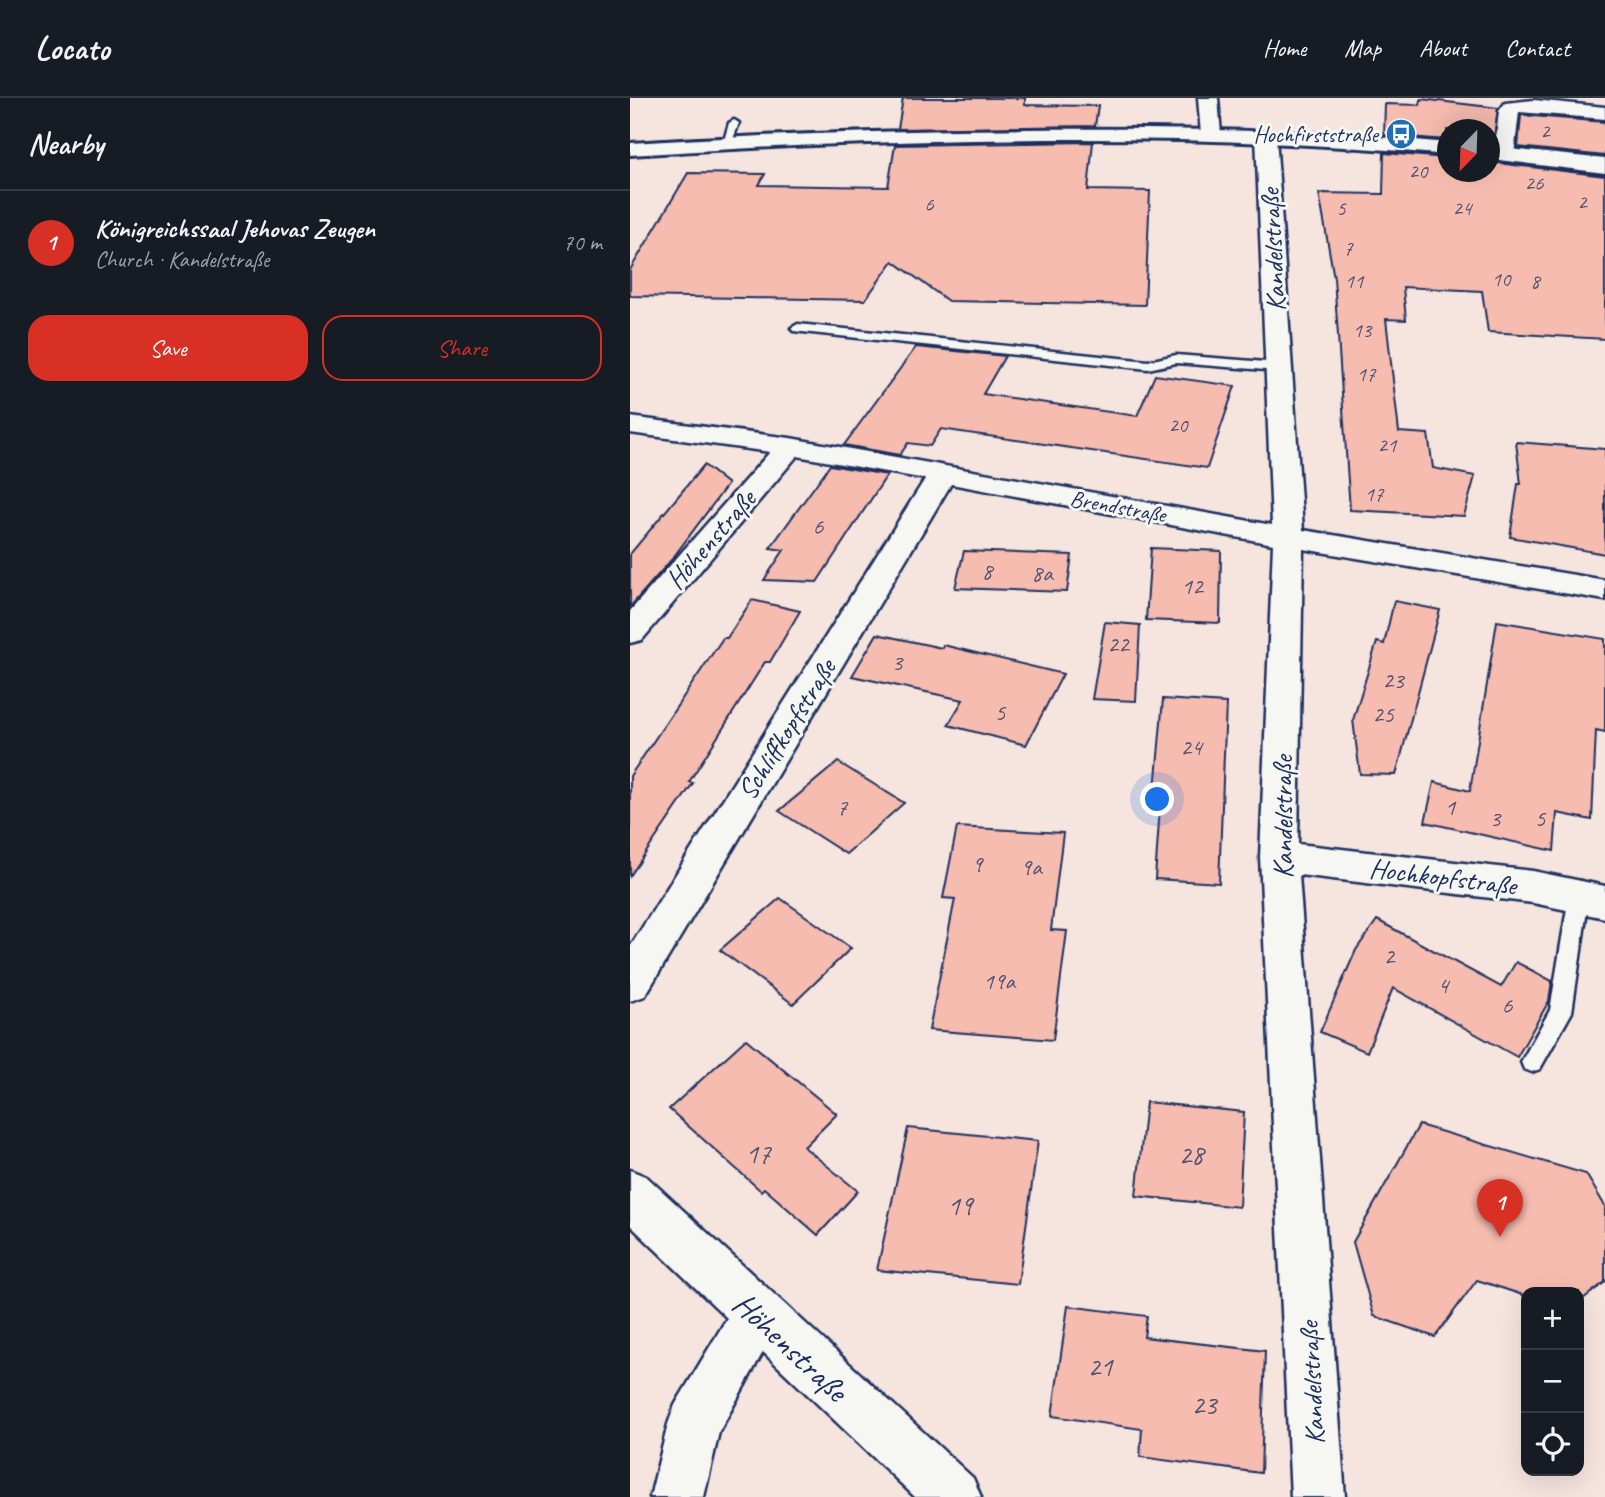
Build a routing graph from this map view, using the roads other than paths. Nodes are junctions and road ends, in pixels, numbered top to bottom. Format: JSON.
{"nodes":[{"id":1,"x":1208,"y":98,"type":"edge"},
{"id":2,"x":1605,"y":113,"type":"edge"},
{"id":3,"x":1212,"y":135,"type":"junction"},
{"id":4,"x":1266,"y":136,"type":"junction"},
{"id":5,"x":1500,"y":142,"type":"edge"},
{"id":6,"x":1437,"y":148,"type":"edge"},
{"id":7,"x":630,"y":149,"type":"edge"},
{"id":8,"x":1500,"y":154,"type":"edge"},
{"id":9,"x":1605,"y":166,"type":"edge"},
{"id":10,"x":798,"y":328,"type":"dead end"},
{"id":11,"x":1279,"y":367,"type":"junction"},
{"id":12,"x":630,"y":425,"type":"edge"},
{"id":13,"x":790,"y":446,"type":"junction"},
{"id":14,"x":942,"y":475,"type":"junction"},
{"id":15,"x":1288,"y":537,"type":"junction"},
{"id":16,"x":1605,"y":590,"type":"edge"},
{"id":17,"x":630,"y":632,"type":"edge"},
{"id":18,"x":1279,"y":857,"type":"junction"},
{"id":19,"x":1592,"y":899,"type":"edge"},
{"id":20,"x":630,"y":983,"type":"edge"},
{"id":21,"x":1532,"y":1062,"type":"dead end"},
{"id":22,"x":630,"y":1193,"type":"edge"},
{"id":23,"x":757,"y":1315,"type":"junction"},
{"id":24,"x":677,"y":1497,"type":"edge"},
{"id":25,"x":954,"y":1497,"type":"edge"},
{"id":26,"x":1318,"y":1497,"type":"edge"}],
"edges":[{"from":1,"to":3,"type":"street"},
{"from":2,"to":5,"type":"street"},
{"from":3,"to":4,"type":"main road"},
{"from":3,"to":7,"type":"main road"},
{"from":4,"to":6,"type":"main road"},
{"from":4,"to":11,"type":"street","name":"Kandelstraße"},
{"from":8,"to":9,"type":"main road"},
{"from":10,"to":11,"type":"lane"},
{"from":11,"to":15,"type":"street","name":"Kandelstraße"},
{"from":12,"to":13,"type":"street","name":"Brendstraße"},
{"from":13,"to":14,"type":"street","name":"Brendstraße"},
{"from":13,"to":17,"type":"street","name":"Höhenstraße"},
{"from":14,"to":15,"type":"street","name":"Brendstraße"},
{"from":14,"to":20,"type":"street","name":"Schliffkopfstraße"},
{"from":15,"to":16,"type":"street","name":"Brendstraße"},
{"from":15,"to":18,"type":"street","name":"Kandelstraße"},
{"from":18,"to":19,"type":"street","name":"Hochkopfstraße"},
{"from":18,"to":26,"type":"street","name":"Kandelstraße"},
{"from":19,"to":21,"type":"lane"},
{"from":22,"to":23,"type":"street","name":"Höhenstraße"},
{"from":23,"to":24,"type":"street"},
{"from":23,"to":25,"type":"street","name":"Höhenstraße"}]}
